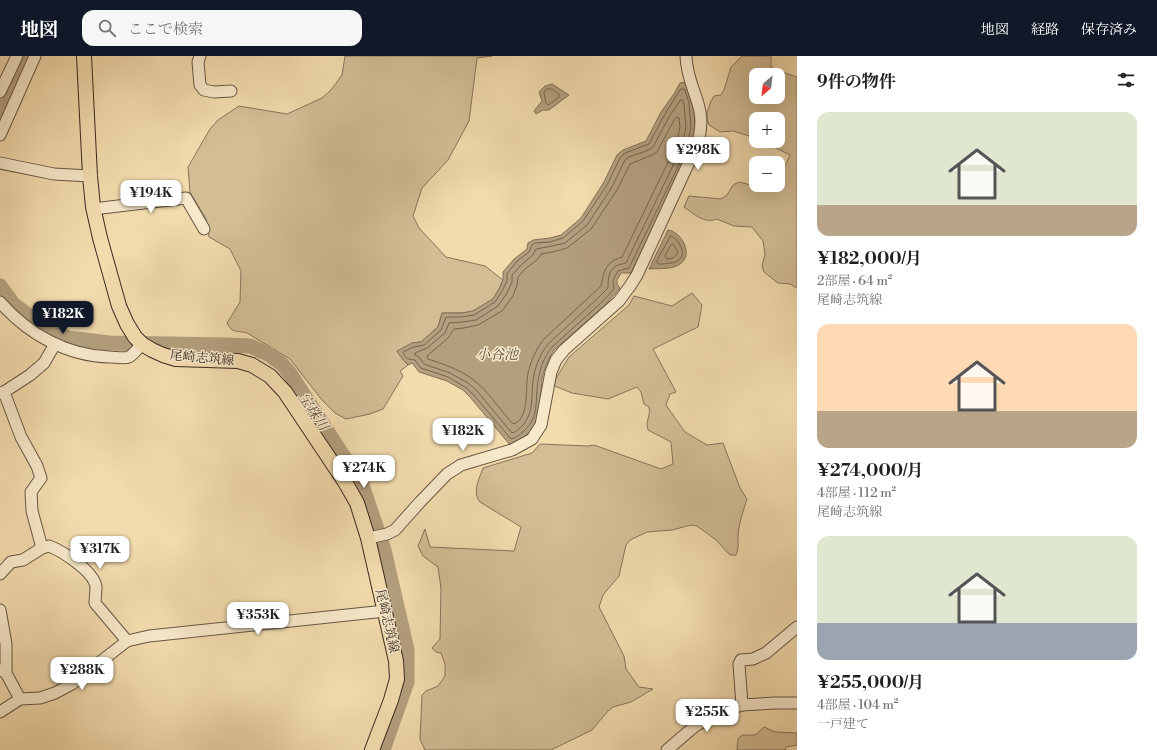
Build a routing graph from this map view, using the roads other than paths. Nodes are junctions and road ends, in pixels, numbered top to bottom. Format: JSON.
{"nodes":[{"id":1,"x":17,"y":56,"type":"edge"},
{"id":2,"x":35,"y":56,"type":"edge"},
{"id":3,"x":84,"y":56,"type":"edge"},
{"id":4,"x":200,"y":56,"type":"edge"},
{"id":5,"x":686,"y":56,"type":"edge"},
{"id":6,"x":231,"y":91,"type":"dead end"},
{"id":7,"x":0,"y":92,"type":"edge"},
{"id":8,"x":17,"y":97,"type":"junction"},
{"id":9,"x":0,"y":99,"type":"edge"},
{"id":10,"x":0,"y":135,"type":"edge"},
{"id":11,"x":0,"y":163,"type":"edge"},
{"id":12,"x":90,"y":176,"type":"junction"},
{"id":13,"x":93,"y":209,"type":"junction"},
{"id":14,"x":204,"y":229,"type":"dead end"},
{"id":15,"x":0,"y":302,"type":"edge"},
{"id":16,"x":55,"y":344,"type":"junction"},
{"id":17,"x":141,"y":346,"type":"junction"},
{"id":18,"x":2,"y":392,"type":"edge"},
{"id":19,"x":370,"y":538,"type":"junction"},
{"id":20,"x":42,"y":548,"type":"junction"},
{"id":21,"x":0,"y":574,"type":"edge"},
{"id":22,"x":0,"y":610,"type":"edge"},
{"id":23,"x":385,"y":611,"type":"junction"},
{"id":24,"x":797,"y":627,"type":"edge"},
{"id":25,"x":127,"y":640,"type":"junction"},
{"id":26,"x":3,"y":671,"type":"edge"},
{"id":27,"x":20,"y":699,"type":"junction"},
{"id":28,"x":797,"y":703,"type":"edge"},
{"id":29,"x":742,"y":706,"type":"junction"},
{"id":30,"x":0,"y":712,"type":"edge"},
{"id":31,"x":372,"y":750,"type":"edge"},
{"id":32,"x":666,"y":750,"type":"edge"}],
"edges":[{"from":1,"to":7,"type":"street"},
{"from":2,"to":8,"type":"street"},
{"from":3,"to":12,"type":"main road"},
{"from":4,"to":6,"type":"street"},
{"from":5,"to":19,"type":"street"},
{"from":8,"to":9,"type":"street"},
{"from":8,"to":10,"type":"street"},
{"from":11,"to":12,"type":"street"},
{"from":12,"to":13,"type":"main road"},
{"from":13,"to":14,"type":"street"},
{"from":13,"to":17,"type":"main road"},
{"from":15,"to":16,"type":"street"},
{"from":16,"to":17,"type":"street"},
{"from":16,"to":18,"type":"street"},
{"from":17,"to":19,"type":"main road","name":"尾崎志筑線"},
{"from":18,"to":20,"type":"street"},
{"from":19,"to":23,"type":"main road","name":"尾崎志筑線"},
{"from":20,"to":21,"type":"street"},
{"from":20,"to":25,"type":"street"},
{"from":22,"to":26,"type":"street"},
{"from":23,"to":25,"type":"street"},
{"from":23,"to":31,"type":"main road","name":"尾崎志筑線"},
{"from":24,"to":29,"type":"street"},
{"from":25,"to":27,"type":"street"},
{"from":26,"to":27,"type":"street"},
{"from":27,"to":30,"type":"street"},
{"from":28,"to":29,"type":"street"},
{"from":29,"to":32,"type":"street"}]}
